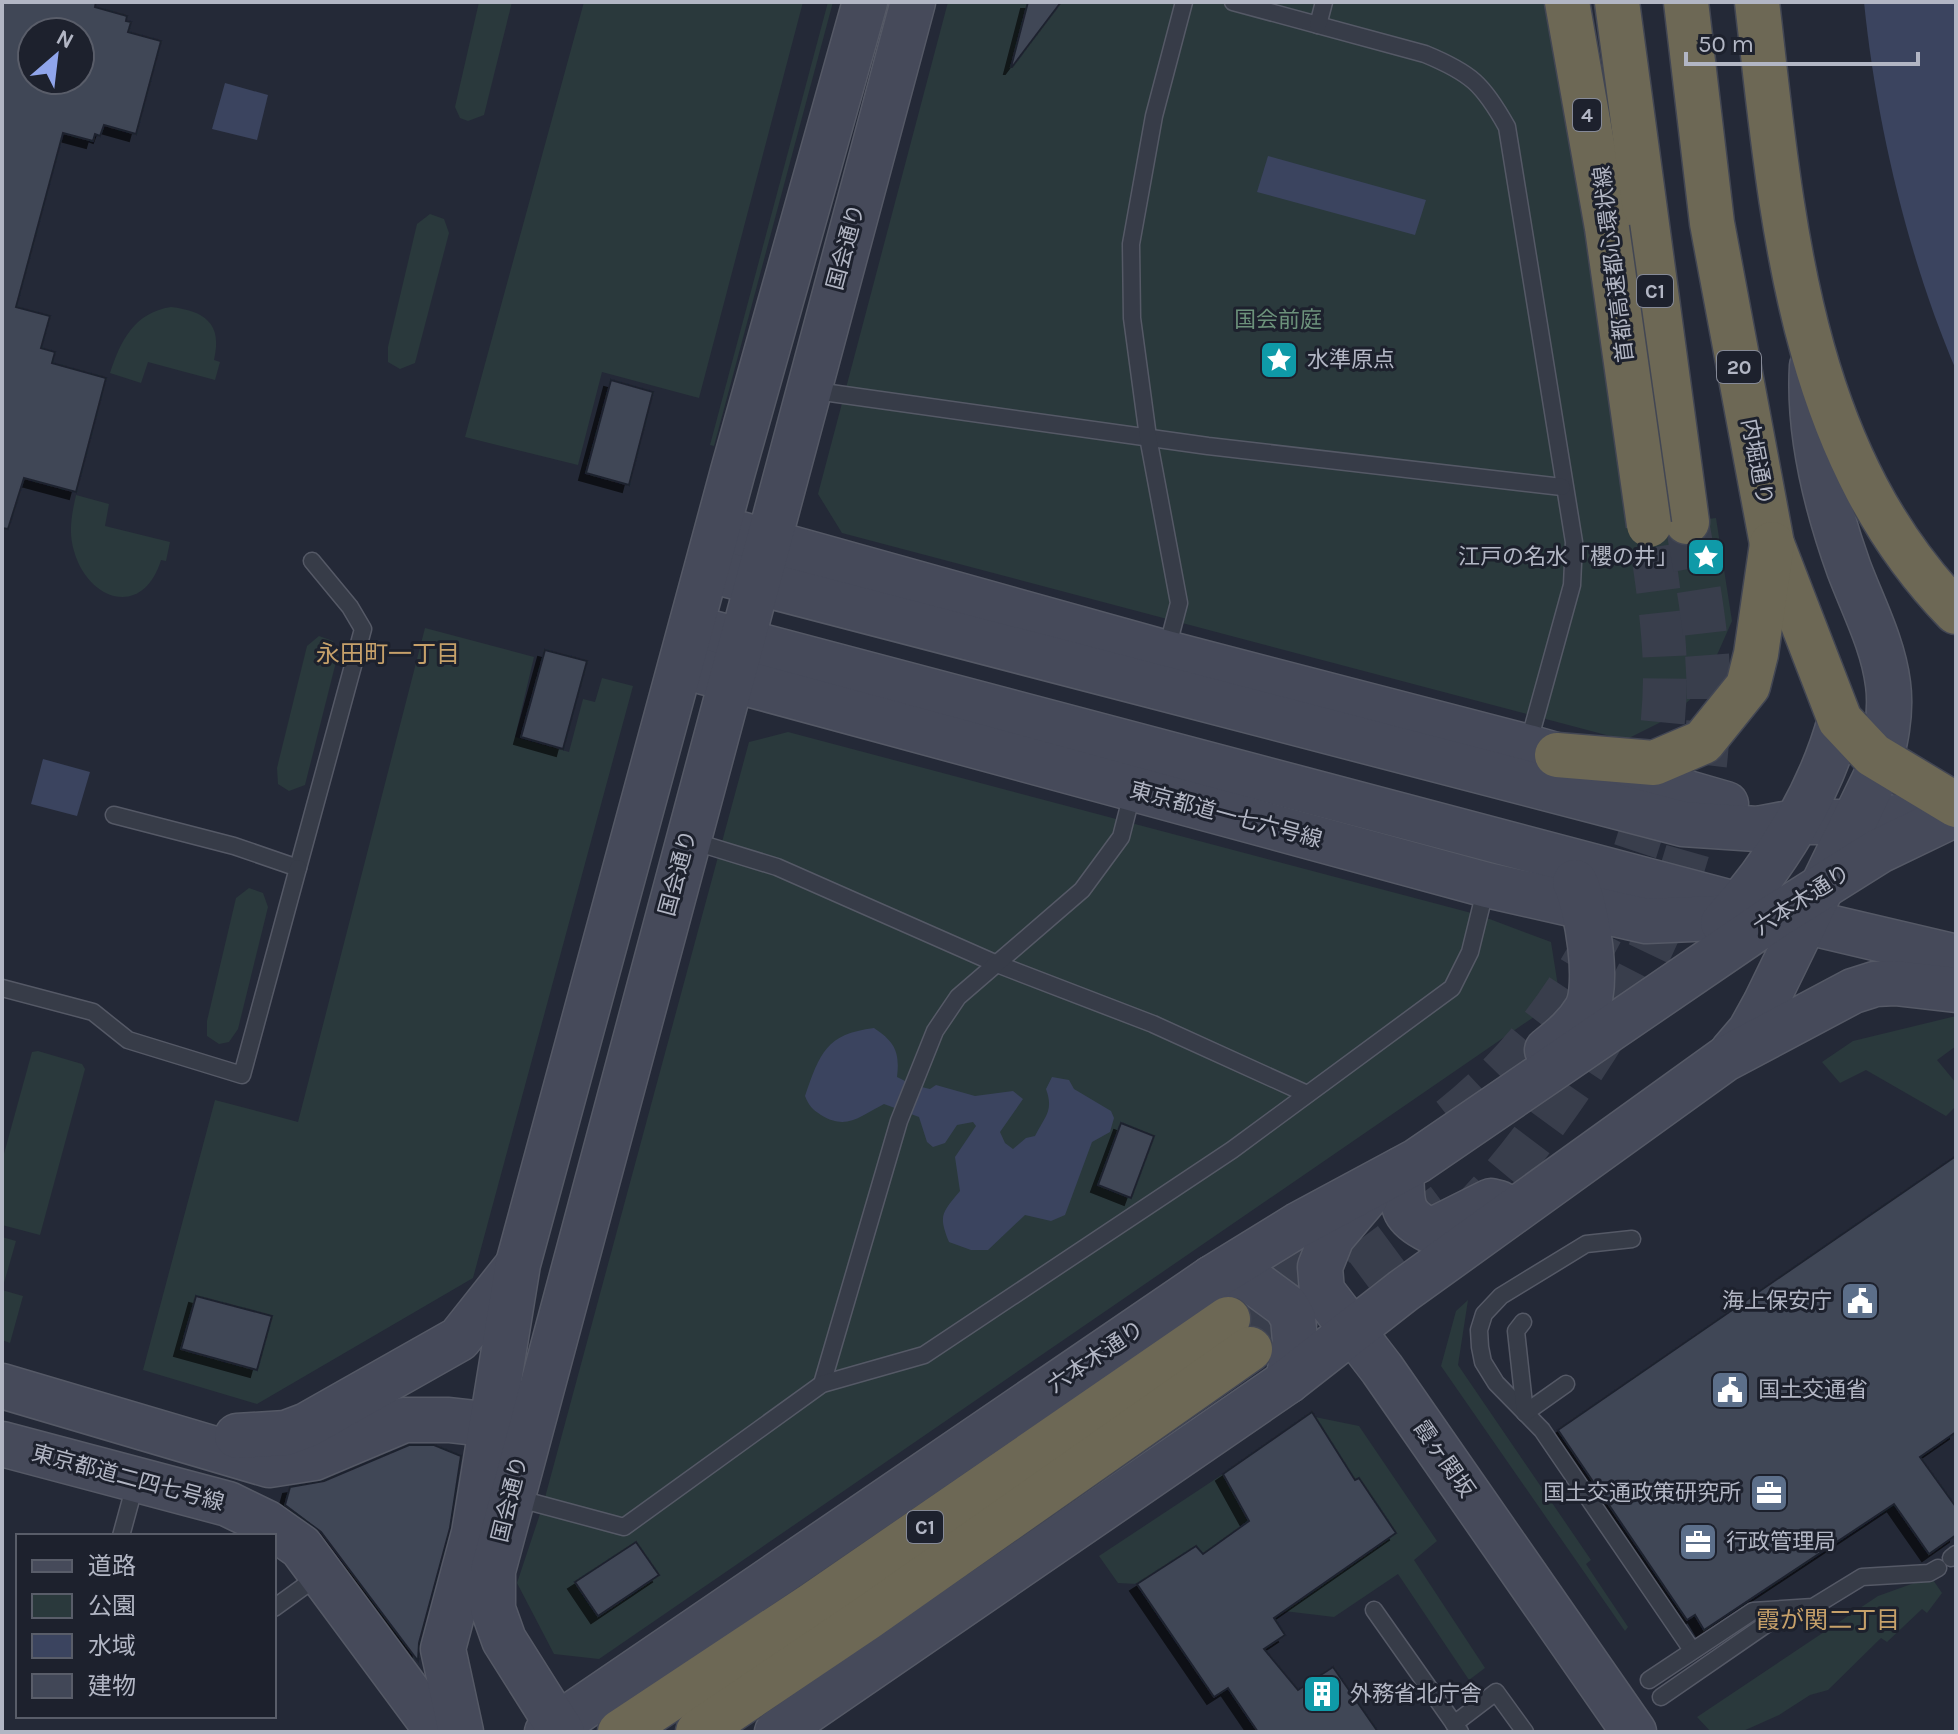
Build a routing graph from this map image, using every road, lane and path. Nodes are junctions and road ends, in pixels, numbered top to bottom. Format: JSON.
{"nodes":[{"id":1,"x":865,"y":2,"type":"edge"},
{"id":2,"x":913,"y":2,"type":"edge"},
{"id":3,"x":1184,"y":2,"type":"edge"},
{"id":4,"x":1233,"y":2,"type":"edge"},
{"id":5,"x":1324,"y":2,"type":"edge"},
{"id":6,"x":1567,"y":2,"type":"edge"},
{"id":7,"x":1601,"y":2,"type":"edge"},
{"id":8,"x":1617,"y":2,"type":"edge"},
{"id":9,"x":1686,"y":2,"type":"edge"},
{"id":10,"x":1757,"y":2,"type":"edge"},
{"id":11,"x":1318,"y":25,"type":"junction"},
{"id":12,"x":1607,"y":228,"type":"junction"},
{"id":13,"x":1813,"y":351,"type":"junction"},
{"id":14,"x":808,"y":389,"type":"junction"},
{"id":15,"x":1148,"y":437,"type":"junction"},
{"id":16,"x":1562,"y":487,"type":"junction"},
{"id":17,"x":718,"y":528,"type":"junction"},
{"id":18,"x":768,"y":541,"type":"junction"},
{"id":19,"x":1772,"y":544,"type":"junction"},
{"id":20,"x":312,"y":561,"type":"dead end"},
{"id":21,"x":707,"y":569,"type":"junction"},
{"id":22,"x":757,"y":583,"type":"junction"},
{"id":23,"x":1956,"y":612,"type":"edge"},
{"id":24,"x":686,"y":646,"type":"junction"},
{"id":25,"x":1166,"y":653,"type":"junction"},
{"id":26,"x":737,"y":660,"type":"junction"},
{"id":27,"x":1840,"y":720,"type":"junction"},
{"id":28,"x":1542,"y":751,"type":"junction"},
{"id":29,"x":1881,"y":760,"type":"junction"},
{"id":30,"x":1133,"y":790,"type":"junction"},
{"id":31,"x":1956,"y":810,"type":"edge"},
{"id":32,"x":114,"y":815,"type":"dead end"},
{"id":33,"x":1795,"y":822,"type":"junction"},
{"id":34,"x":1854,"y":822,"type":"junction"},
{"id":35,"x":1683,"y":824,"type":"junction"},
{"id":36,"x":687,"y":840,"type":"junction"},
{"id":37,"x":1550,"y":855,"type":"junction"},
{"id":38,"x":298,"y":868,"type":"junction"},
{"id":39,"x":1487,"y":885,"type":"junction"},
{"id":40,"x":1772,"y":905,"type":"junction"},
{"id":41,"x":1585,"y":908,"type":"junction"},
{"id":42,"x":1956,"y":957,"type":"edge"},
{"id":43,"x":997,"y":964,"type":"junction"},
{"id":44,"x":2,"y":988,"type":"edge"},
{"id":45,"x":1956,"y":990,"type":"edge"},
{"id":46,"x":1725,"y":1059,"type":"junction"},
{"id":47,"x":1307,"y":1094,"type":"junction"},
{"id":48,"x":1398,"y":1172,"type":"junction"},
{"id":49,"x":1521,"y":1206,"type":"junction"},
{"id":50,"x":1632,"y":1239,"type":"dead end"},
{"id":51,"x":518,"y":1264,"type":"junction"},
{"id":52,"x":1228,"y":1277,"type":"junction"},
{"id":53,"x":1523,"y":1322,"type":"dead end"},
{"id":54,"x":1353,"y":1330,"type":"junction"},
{"id":55,"x":1288,"y":1381,"type":"junction"},
{"id":56,"x":822,"y":1384,"type":"junction"},
{"id":57,"x":1566,"y":1384,"type":"dead end"},
{"id":58,"x":2,"y":1386,"type":"edge"},
{"id":59,"x":1525,"y":1413,"type":"junction"},
{"id":60,"x":128,"y":1422,"type":"junction"},
{"id":61,"x":510,"y":1428,"type":"junction"},
{"id":62,"x":2,"y":1444,"type":"edge"},
{"id":63,"x":137,"y":1480,"type":"junction"},
{"id":64,"x":511,"y":1497,"type":"junction"},
{"id":65,"x":122,"y":1534,"type":"edge"},
{"id":66,"x":1948,"y":1560,"type":"edge"},
{"id":67,"x":321,"y":1574,"type":"junction"},
{"id":68,"x":276,"y":1607,"type":"edge"},
{"id":69,"x":1788,"y":1609,"type":"junction"},
{"id":70,"x":1374,"y":1610,"type":"dead end"},
{"id":71,"x":1692,"y":1650,"type":"junction"},
{"id":72,"x":1649,"y":1680,"type":"dead end"},
{"id":73,"x":1661,"y":1697,"type":"dead end"},
{"id":74,"x":1457,"y":1728,"type":"edge"},
{"id":75,"x":555,"y":1730,"type":"edge"},
{"id":76,"x":438,"y":1732,"type":"edge"},
{"id":77,"x":461,"y":1732,"type":"edge"},
{"id":78,"x":620,"y":1732,"type":"edge"},
{"id":79,"x":698,"y":1732,"type":"edge"},
{"id":80,"x":777,"y":1732,"type":"edge"},
{"id":81,"x":1525,"y":1732,"type":"edge"},
{"id":82,"x":1634,"y":1732,"type":"edge"}],
"edges":[{"from":1,"to":17,"type":"main road","name":"国会通り"},
{"from":2,"to":14,"type":"main road","name":"国会通り"},
{"from":3,"to":15,"type":"lane"},
{"from":4,"to":11,"type":"lane"},
{"from":5,"to":11,"type":"lane"},
{"from":6,"to":12,"type":"highway","number":"4"},
{"from":7,"to":12,"type":"highway","name":"首都高速都心環状線","number":"C1"},
{"from":8,"to":12,"type":"highway","name":"首都高速都心環状線","number":"C1","bridge":true},
{"from":9,"to":19,"type":"highway","name":"内堀通り","number":"20"},
{"from":10,"to":13,"type":"highway"},
{"from":11,"to":16,"type":"lane"},
{"from":13,"to":23,"type":"highway"},
{"from":13,"to":29,"type":"main road"},
{"from":14,"to":15,"type":"lane"},
{"from":14,"to":18,"type":"main road","name":"国会通り"},
{"from":15,"to":16,"type":"lane"},
{"from":15,"to":25,"type":"lane"},
{"from":16,"to":28,"type":"lane"},
{"from":17,"to":18,"type":"main road"},
{"from":17,"to":21,"type":"main road","name":"国会通り"},
{"from":18,"to":22,"type":"main road","name":"国会通り"},
{"from":18,"to":25,"type":"main road"},
{"from":19,"to":27,"type":"highway","name":"内堀通り","number":"20"},
{"from":19,"to":28,"type":"highway"},
{"from":20,"to":38,"type":"lane"},
{"from":21,"to":22,"type":"main road"},
{"from":21,"to":24,"type":"main road","name":"国会通り"},
{"from":22,"to":26,"type":"main road","name":"国会通り"},
{"from":22,"to":35,"type":"main road"},
{"from":24,"to":26,"type":"main road","name":"東京都道一七六号線"},
{"from":24,"to":51,"type":"main road","name":"国会通り"},
{"from":25,"to":28,"type":"main road"},
{"from":26,"to":30,"type":"main road","name":"東京都道一七六号線"},
{"from":26,"to":36,"type":"main road","name":"国会通り"},
{"from":26,"to":37,"type":"main road","name":"東京都道一七六号線"},
{"from":27,"to":29,"type":"highway","name":"内堀通り","number":"20"},
{"from":27,"to":33,"type":"main road","name":"六本木通り"},
{"from":28,"to":33,"type":"main road"},
{"from":29,"to":31,"type":"highway","name":"内堀通り","number":"20"},
{"from":29,"to":34,"type":"main road"},
{"from":30,"to":39,"type":"main road","name":"東京都道一七六号線"},
{"from":30,"to":43,"type":"lane"},
{"from":31,"to":34,"type":"main road"},
{"from":31,"to":40,"type":"main road","name":"六本木通り"},
{"from":32,"to":38,"type":"lane"},
{"from":33,"to":34,"type":"main road"},
{"from":33,"to":35,"type":"main road"},
{"from":33,"to":40,"type":"main road","name":"六本木通り"},
{"from":34,"to":40,"type":"main road"},
{"from":35,"to":40,"type":"main road"},
{"from":36,"to":43,"type":"lane"},
{"from":36,"to":61,"type":"main road","name":"国会通り"},
{"from":37,"to":40,"type":"main road","name":"東京都道一七六号線"},
{"from":37,"to":41,"type":"main road"},
{"from":38,"to":44,"type":"lane"},
{"from":39,"to":41,"type":"main road","name":"東京都道一七六号線"},
{"from":39,"to":47,"type":"lane"},
{"from":40,"to":41,"type":"main road","name":"東京都道一七六号線"},
{"from":40,"to":42,"type":"main road","name":"東京都道一七六号線"},
{"from":40,"to":46,"type":"main road"},
{"from":40,"to":48,"type":"main road","name":"六本木通り"},
{"from":41,"to":48,"type":"main road"},
{"from":43,"to":47,"type":"lane"},
{"from":43,"to":56,"type":"lane"},
{"from":45,"to":46,"type":"main road"},
{"from":46,"to":49,"type":"main road"},
{"from":47,"to":56,"type":"lane"},
{"from":48,"to":49,"type":"main road"},
{"from":48,"to":52,"type":"main road","name":"六本木通り"},
{"from":48,"to":54,"type":"main road","name":"霞ヶ関坂"},
{"from":49,"to":54,"type":"main road"},
{"from":50,"to":59,"type":"lane"},
{"from":51,"to":60,"type":"main road"},
{"from":51,"to":61,"type":"main road","name":"国会通り"},
{"from":52,"to":54,"type":"main road"},
{"from":52,"to":55,"type":"main road"},
{"from":52,"to":75,"type":"main road","name":"六本木通り"},
{"from":53,"to":59,"type":"lane"},
{"from":54,"to":55,"type":"main road"},
{"from":54,"to":82,"type":"main road","name":"霞ヶ関坂"},
{"from":55,"to":80,"type":"main road"},
{"from":56,"to":64,"type":"lane"},
{"from":57,"to":59,"type":"lane"},
{"from":58,"to":60,"type":"main road"},
{"from":59,"to":71,"type":"lane"},
{"from":60,"to":61,"type":"main road"},
{"from":61,"to":64,"type":"main road","name":"国会通り"},
{"from":61,"to":77,"type":"main road","name":"国会通り"},
{"from":62,"to":63,"type":"main road","name":"東京都道二四七号線"},
{"from":63,"to":65,"type":"lane"},
{"from":63,"to":67,"type":"main road","name":"東京都道二四七号線"},
{"from":64,"to":75,"type":"main road","name":"国会通り"},
{"from":66,"to":69,"type":"lane"},
{"from":67,"to":68,"type":"lane"},
{"from":67,"to":76,"type":"main road","name":"東京都道二四七号線"},
{"from":69,"to":71,"type":"lane"},
{"from":69,"to":73,"type":"lane"},
{"from":70,"to":74,"type":"lane"},
{"from":71,"to":72,"type":"lane"},
{"from":74,"to":81,"type":"lane"},
{"from":78,"to":79,"type":"highway","number":"C1"}]}
